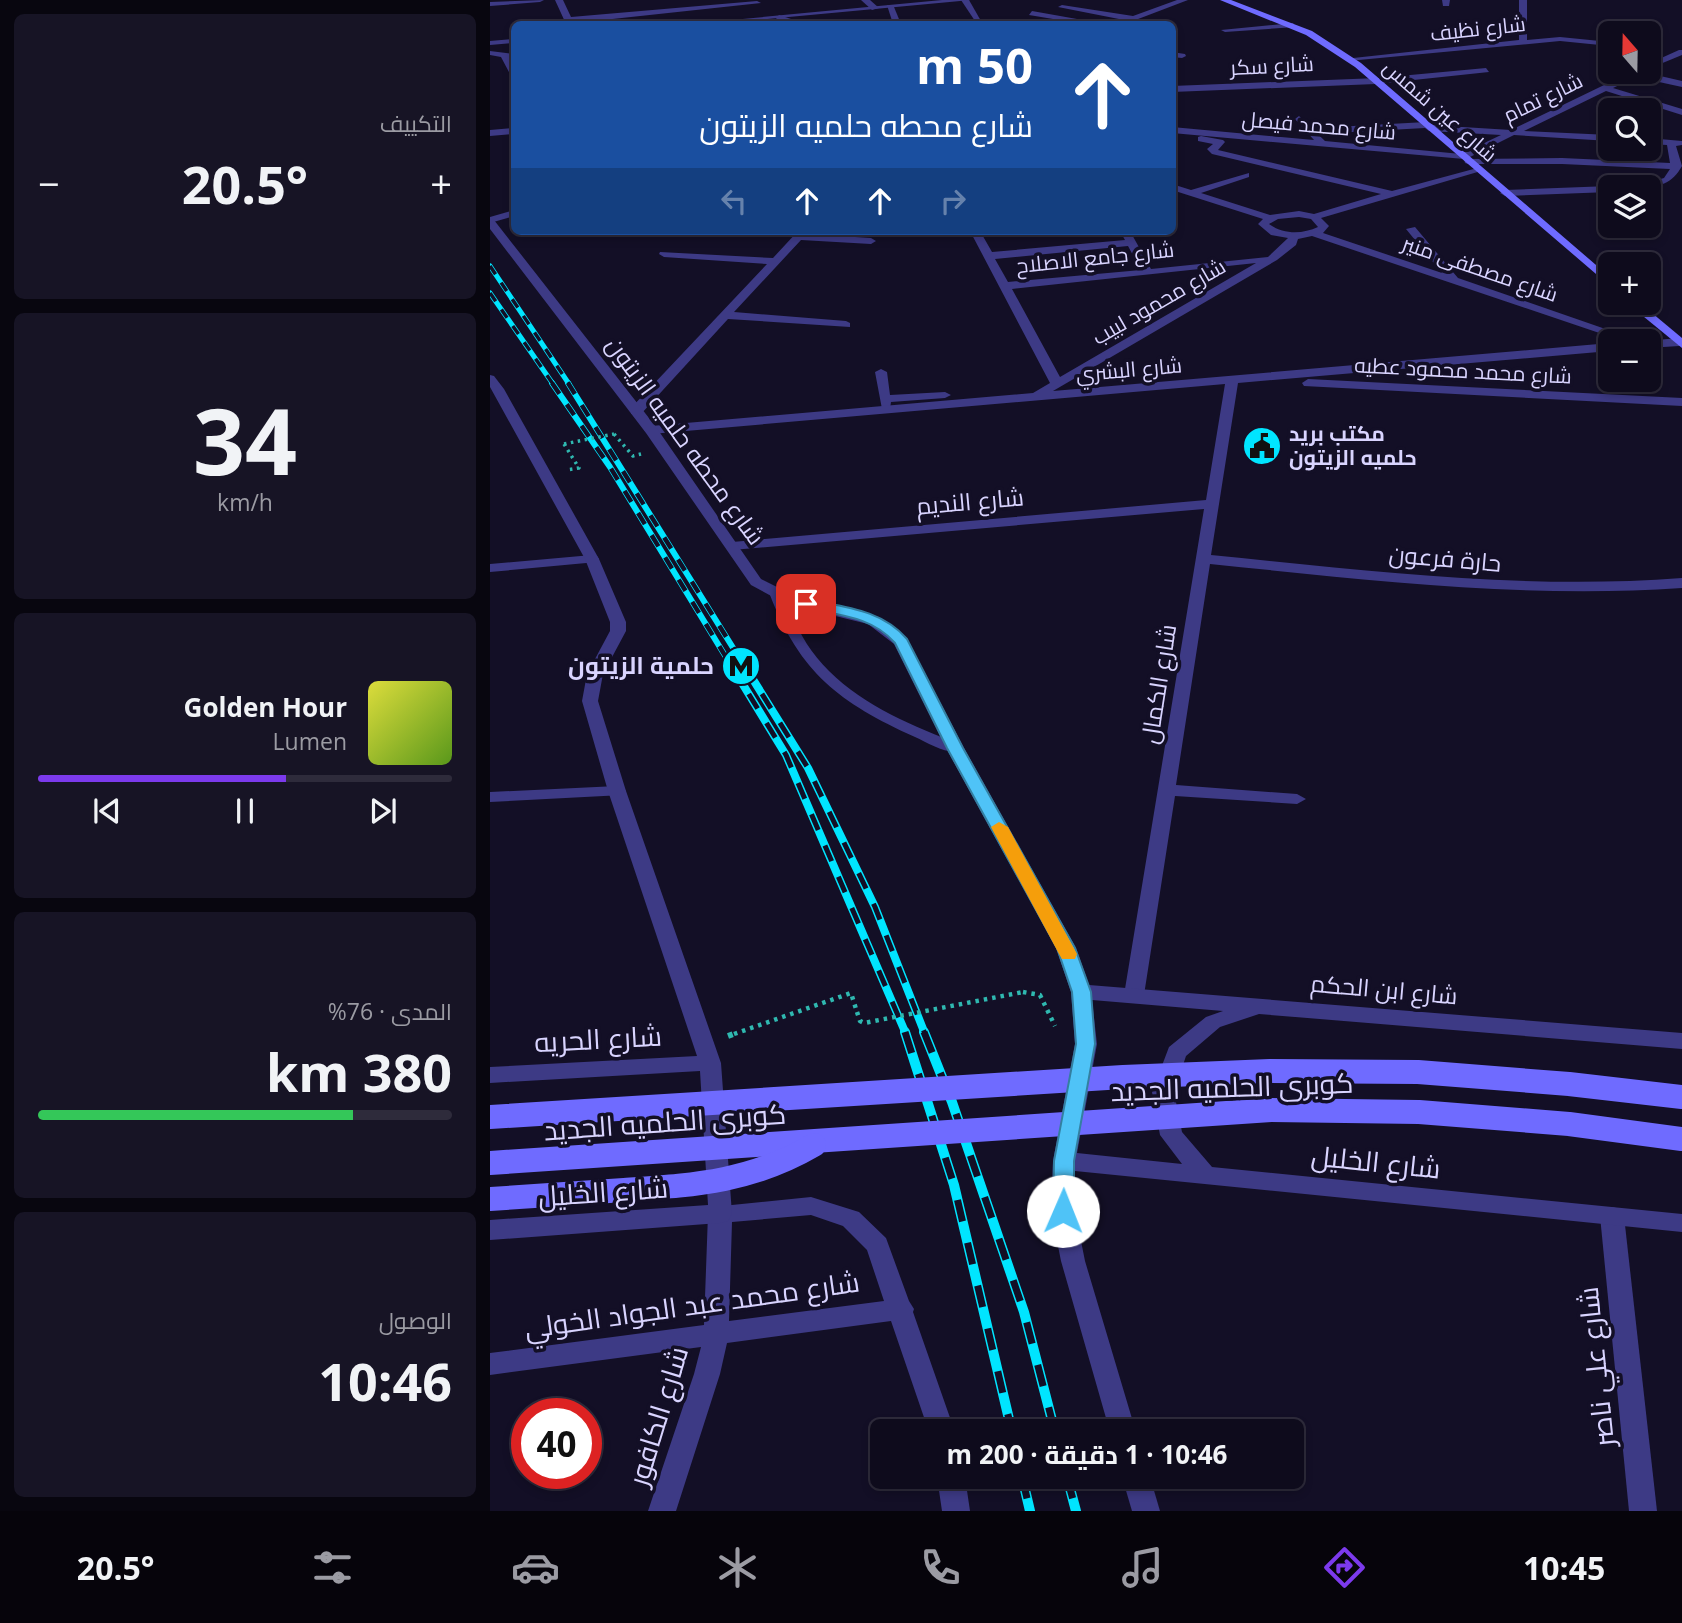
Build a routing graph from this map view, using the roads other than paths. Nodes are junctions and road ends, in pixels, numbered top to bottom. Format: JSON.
{"nodes":[{"id":1,"x":540,"y":0,"type":"edge"},
{"id":2,"x":559,"y":0,"type":"edge"},
{"id":3,"x":865,"y":0,"type":"edge"},
{"id":4,"x":966,"y":0,"type":"edge"},
{"id":5,"x":1184,"y":0,"type":"edge"},
{"id":6,"x":1224,"y":0,"type":"edge"},
{"id":7,"x":1523,"y":0,"type":"edge"},
{"id":8,"x":755,"y":2,"type":"edge"},
{"id":9,"x":490,"y":4,"type":"edge"},
{"id":10,"x":1132,"y":6,"type":"dead end"},
{"id":11,"x":890,"y":7,"type":"junction"},
{"id":12,"x":1062,"y":7,"type":"dead end"},
{"id":13,"x":575,"y":8,"type":"dead end"},
{"id":14,"x":875,"y":8,"type":"junction"},
{"id":15,"x":563,"y":9,"type":"junction"},
{"id":16,"x":1155,"y":11,"type":"junction"},
{"id":17,"x":1032,"y":13,"type":"dead end"},
{"id":18,"x":774,"y":17,"type":"junction"},
{"id":19,"x":978,"y":19,"type":"dead end"},
{"id":20,"x":1134,"y":19,"type":"junction"},
{"id":21,"x":1525,"y":20,"type":"junction"},
{"id":22,"x":569,"y":21,"type":"edge"},
{"id":23,"x":578,"y":21,"type":"edge"},
{"id":24,"x":732,"y":21,"type":"edge"},
{"id":25,"x":787,"y":21,"type":"edge"},
{"id":26,"x":896,"y":21,"type":"edge"},
{"id":27,"x":1079,"y":21,"type":"edge"},
{"id":28,"x":1128,"y":21,"type":"edge"},
{"id":29,"x":1293,"y":25,"type":"junction"},
{"id":30,"x":1535,"y":26,"type":"dead end"},
{"id":31,"x":1225,"y":30,"type":"dead end"},
{"id":32,"x":1547,"y":32,"type":"dead end"},
{"id":33,"x":1560,"y":39,"type":"junction"},
{"id":34,"x":511,"y":40,"type":"edge"},
{"id":35,"x":490,"y":42,"type":"edge"},
{"id":36,"x":1523,"y":42,"type":"junction"},
{"id":37,"x":1598,"y":43,"type":"edge"},
{"id":38,"x":490,"y":53,"type":"edge"},
{"id":39,"x":504,"y":55,"type":"junction"},
{"id":40,"x":511,"y":56,"type":"edge"},
{"id":41,"x":1348,"y":59,"type":"junction"},
{"id":42,"x":511,"y":68,"type":"edge"},
{"id":43,"x":1486,"y":69,"type":"dead end"},
{"id":44,"x":1661,"y":79,"type":"edge"},
{"id":45,"x":1375,"y":80,"type":"junction"},
{"id":46,"x":1613,"y":84,"type":"edge"},
{"id":47,"x":1682,"y":84,"type":"edge"},
{"id":48,"x":1604,"y":88,"type":"junction"},
{"id":49,"x":1176,"y":89,"type":"edge"},
{"id":50,"x":1682,"y":103,"type":"edge"},
{"id":51,"x":1677,"y":110,"type":"edge"},
{"id":52,"x":1299,"y":118,"type":"dead end"},
{"id":53,"x":1428,"y":127,"type":"junction"},
{"id":54,"x":1176,"y":130,"type":"edge"},
{"id":55,"x":1335,"y":130,"type":"dead end"},
{"id":56,"x":511,"y":131,"type":"edge"},
{"id":57,"x":1192,"y":131,"type":"junction"},
{"id":58,"x":490,"y":133,"type":"edge"},
{"id":59,"x":1513,"y":133,"type":"junction"},
{"id":60,"x":1598,"y":137,"type":"edge"},
{"id":61,"x":1676,"y":142,"type":"edge"},
{"id":62,"x":1321,"y":143,"type":"junction"},
{"id":63,"x":1465,"y":159,"type":"junction"},
{"id":64,"x":1677,"y":166,"type":"junction"},
{"id":65,"x":1478,"y":169,"type":"junction"},
{"id":66,"x":1246,"y":175,"type":"dead end"},
{"id":67,"x":1661,"y":182,"type":"edge"},
{"id":68,"x":1176,"y":188,"type":"edge"},
{"id":69,"x":1598,"y":189,"type":"edge"},
{"id":70,"x":1505,"y":193,"type":"junction"},
{"id":71,"x":1195,"y":194,"type":"junction"},
{"id":72,"x":1393,"y":194,"type":"junction"},
{"id":73,"x":1176,"y":197,"type":"edge"},
{"id":74,"x":511,"y":214,"type":"edge"},
{"id":75,"x":1314,"y":217,"type":"junction"},
{"id":76,"x":1269,"y":218,"type":"junction"},
{"id":77,"x":490,"y":221,"type":"edge"},
{"id":78,"x":1411,"y":229,"type":"dead end"},
{"id":79,"x":1312,"y":233,"type":"junction"},
{"id":80,"x":801,"y":235,"type":"edge"},
{"id":81,"x":811,"y":235,"type":"edge"},
{"id":82,"x":977,"y":235,"type":"edge"},
{"id":83,"x":1127,"y":235,"type":"edge"},
{"id":84,"x":1294,"y":235,"type":"junction"},
{"id":85,"x":871,"y":242,"type":"dead end"},
{"id":86,"x":1131,"y":243,"type":"junction"},
{"id":87,"x":664,"y":254,"type":"dead end"},
{"id":88,"x":988,"y":256,"type":"junction"},
{"id":89,"x":1273,"y":258,"type":"junction"},
{"id":90,"x":775,"y":261,"type":"junction"},
{"id":91,"x":1148,"y":273,"type":"junction"},
{"id":92,"x":1598,"y":273,"type":"edge"},
{"id":93,"x":1453,"y":279,"type":"junction"},
{"id":94,"x":1003,"y":286,"type":"junction"},
{"id":95,"x":725,"y":315,"type":"junction"},
{"id":96,"x":1647,"y":315,"type":"edge"},
{"id":97,"x":846,"y":325,"type":"dead end"},
{"id":98,"x":1599,"y":329,"type":"edge"},
{"id":99,"x":1680,"y":343,"type":"edge"},
{"id":100,"x":1661,"y":344,"type":"edge"},
{"id":101,"x":1598,"y":348,"type":"edge"},
{"id":102,"x":881,"y":372,"type":"dead end"},
{"id":103,"x":1237,"y":379,"type":"junction"},
{"id":104,"x":1057,"y":384,"type":"junction"},
{"id":105,"x":493,"y":386,"type":"edge"},
{"id":106,"x":946,"y":395,"type":"dead end"},
{"id":107,"x":1035,"y":397,"type":"junction"},
{"id":108,"x":1682,"y":402,"type":"edge"},
{"id":109,"x":886,"y":405,"type":"junction"},
{"id":110,"x":636,"y":411,"type":"junction"},
{"id":111,"x":651,"y":430,"type":"junction"},
{"id":112,"x":1213,"y":503,"type":"junction"},
{"id":113,"x":732,"y":546,"type":"junction"},
{"id":114,"x":592,"y":559,"type":"junction"},
{"id":115,"x":1204,"y":559,"type":"junction"},
{"id":116,"x":490,"y":568,"type":"edge"},
{"id":117,"x":1682,"y":583,"type":"edge"},
{"id":118,"x":776,"y":595,"type":"junction"},
{"id":119,"x":955,"y":748,"type":"junction"},
{"id":120,"x":1167,"y":790,"type":"junction"},
{"id":121,"x":617,"y":791,"type":"junction"},
{"id":122,"x":490,"y":797,"type":"edge"},
{"id":123,"x":1297,"y":799,"type":"dead end"},
{"id":124,"x":1081,"y":992,"type":"junction"},
{"id":125,"x":1134,"y":995,"type":"junction"},
{"id":126,"x":1261,"y":1005,"type":"junction"},
{"id":127,"x":1682,"y":1041,"type":"edge"},
{"id":128,"x":707,"y":1053,"type":"junction"},
{"id":129,"x":490,"y":1075,"type":"edge"},
{"id":130,"x":1682,"y":1097,"type":"edge"},
{"id":131,"x":490,"y":1117,"type":"edge"},
{"id":132,"x":1682,"y":1139,"type":"edge"},
{"id":133,"x":821,"y":1142,"type":"junction"},
{"id":134,"x":1064,"y":1161,"type":"junction"},
{"id":135,"x":490,"y":1163,"type":"edge"},
{"id":136,"x":1205,"y":1175,"type":"junction"},
{"id":137,"x":490,"y":1199,"type":"edge"},
{"id":138,"x":720,"y":1214,"type":"junction"},
{"id":139,"x":1612,"y":1216,"type":"junction"},
{"id":140,"x":1682,"y":1223,"type":"edge"},
{"id":141,"x":490,"y":1230,"type":"edge"},
{"id":142,"x":902,"y":1309,"type":"junction"},
{"id":143,"x":716,"y":1335,"type":"junction"},
{"id":144,"x":490,"y":1364,"type":"edge"},
{"id":145,"x":938,"y":1419,"type":"edge"},
{"id":146,"x":1119,"y":1419,"type":"edge"},
{"id":147,"x":953,"y":1489,"type":"edge"},
{"id":148,"x":1140,"y":1489,"type":"edge"},
{"id":149,"x":662,"y":1511,"type":"edge"},
{"id":150,"x":956,"y":1511,"type":"edge"},
{"id":151,"x":1146,"y":1511,"type":"edge"},
{"id":152,"x":1643,"y":1511,"type":"edge"}],
"edges":[{"from":1,"to":9,"type":"street"},
{"from":2,"to":15,"type":"street"},
{"from":3,"to":14,"type":"street"},
{"from":4,"to":11,"type":"street"},
{"from":4,"to":19,"type":"street"},
{"from":5,"to":16,"type":"street"},
{"from":6,"to":29,"type":"main road","name":"شارع عين شمس"},
{"from":7,"to":21,"type":"street"},
{"from":8,"to":18,"type":"street"},
{"from":8,"to":23,"type":"street"},
{"from":10,"to":16,"type":"street"},
{"from":11,"to":14,"type":"street"},
{"from":11,"to":26,"type":"street"},
{"from":12,"to":20,"type":"street"},
{"from":13,"to":15,"type":"street"},
{"from":14,"to":18,"type":"street"},
{"from":15,"to":22,"type":"street"},
{"from":16,"to":20,"type":"street"},
{"from":17,"to":27,"type":"street"},
{"from":18,"to":24,"type":"street"},
{"from":18,"to":25,"type":"street"},
{"from":20,"to":28,"type":"street"},
{"from":21,"to":30,"type":"street"},
{"from":21,"to":36,"type":"street"},
{"from":29,"to":31,"type":"street"},
{"from":29,"to":41,"type":"main road","name":"شارع عين شمس"},
{"from":32,"to":33,"type":"street"},
{"from":33,"to":36,"type":"street","name":"شارع نظيف"},
{"from":33,"to":37,"type":"street","name":"شارع نظيف"},
{"from":34,"to":35,"type":"street"},
{"from":36,"to":41,"type":"street","name":"شارع نظيف"},
{"from":38,"to":39,"type":"street"},
{"from":39,"to":40,"type":"street"},
{"from":39,"to":42,"type":"street"},
{"from":41,"to":45,"type":"main road","name":"شارع عين شمس"},
{"from":43,"to":45,"type":"street","name":"شارع سكر"},
{"from":44,"to":47,"type":"street"},
{"from":45,"to":49,"type":"street","name":"شارع سكر"},
{"from":45,"to":53,"type":"main road","name":"شارع عين شمس"},
{"from":46,"to":48,"type":"street","name":"شارع تمام"},
{"from":48,"to":51,"type":"street"},
{"from":48,"to":59,"type":"street","name":"شارع تمام"},
{"from":50,"to":51,"type":"street"},
{"from":52,"to":62,"type":"street"},
{"from":53,"to":55,"type":"street"},
{"from":53,"to":59,"type":"street"},
{"from":53,"to":63,"type":"main road","name":"شارع عين شمس"},
{"from":54,"to":57,"type":"street","name":"شارع محمد فيصل"},
{"from":56,"to":58,"type":"street"},
{"from":57,"to":62,"type":"street","name":"شارع محمد فيصل"},
{"from":57,"to":72,"type":"street"},
{"from":59,"to":60,"type":"street"},
{"from":59,"to":63,"type":"street","name":"شارع تمام"},
{"from":61,"to":64,"type":"street"},
{"from":62,"to":63,"type":"street","name":"شارع محمد فيصل"},
{"from":63,"to":64,"type":"street","name":"شارع محمد فيصل"},
{"from":63,"to":65,"type":"main road","name":"شارع عين شمس"},
{"from":64,"to":67,"type":"street"},
{"from":65,"to":70,"type":"main road","name":"شارع عين شمس"},
{"from":65,"to":72,"type":"street"},
{"from":66,"to":71,"type":"street"},
{"from":68,"to":71,"type":"street"},
{"from":69,"to":70,"type":"street"},
{"from":70,"to":92,"type":"main road","name":"شارع عين شمس"},
{"from":71,"to":73,"type":"street"},
{"from":71,"to":76,"type":"street"},
{"from":72,"to":75,"type":"street"},
{"from":74,"to":77,"type":"street"},
{"from":75,"to":76,"type":"street"},
{"from":75,"to":79,"type":"street"},
{"from":76,"to":84,"type":"street"},
{"from":77,"to":110,"type":"street","name":"شارع محطه حلميه الزيتون"},
{"from":78,"to":93,"type":"street"},
{"from":79,"to":84,"type":"street"},
{"from":79,"to":93,"type":"street","name":"شارع مصطفى منير"},
{"from":80,"to":90,"type":"street"},
{"from":81,"to":85,"type":"street"},
{"from":82,"to":88,"type":"street"},
{"from":83,"to":86,"type":"street"},
{"from":84,"to":89,"type":"street","name":"شارع محمود لبيب"},
{"from":86,"to":88,"type":"street"},
{"from":86,"to":91,"type":"street"},
{"from":87,"to":90,"type":"street"},
{"from":88,"to":94,"type":"street"},
{"from":89,"to":91,"type":"street","name":"شارع جامع الاصلاح"},
{"from":89,"to":104,"type":"street","name":"شارع محمود لبيب"},
{"from":90,"to":95,"type":"street"},
{"from":91,"to":94,"type":"street","name":"شارع جامع الاصلاح"},
{"from":93,"to":98,"type":"street","name":"شارع مصطفى منير"},
{"from":94,"to":104,"type":"street"},
{"from":95,"to":97,"type":"street"},
{"from":95,"to":110,"type":"street"},
{"from":96,"to":99,"type":"main road"},
{"from":99,"to":100,"type":"street"},
{"from":101,"to":103,"type":"street","name":"شارع البشري"},
{"from":102,"to":109,"type":"lane"},
{"from":103,"to":107,"type":"street","name":"شارع البشري"},
{"from":103,"to":108,"type":"street","name":"شارع محمد محمود عطيه"},
{"from":103,"to":112,"type":"street","name":"شارع الكمال"},
{"from":104,"to":107,"type":"street","name":"شارع محمود لبيب"},
{"from":105,"to":114,"type":"street"},
{"from":106,"to":109,"type":"lane"},
{"from":107,"to":109,"type":"street","name":"شارع البشري"},
{"from":109,"to":111,"type":"street","name":"شارع البشري"},
{"from":110,"to":111,"type":"street","name":"شارع محطه حلميه الزيتون"},
{"from":111,"to":113,"type":"street","name":"شارع محطه حلميه الزيتون"},
{"from":112,"to":113,"type":"street","name":"شارع النديم"},
{"from":112,"to":115,"type":"street","name":"شارع الكمال"},
{"from":113,"to":118,"type":"street","name":"شارع محطه حلميه الزيتون"},
{"from":114,"to":116,"type":"street"},
{"from":114,"to":121,"type":"street"},
{"from":115,"to":117,"type":"street","name":"حارة فرعون"},
{"from":115,"to":120,"type":"street","name":"شارع الكمال"},
{"from":118,"to":119,"type":"lane"},
{"from":118,"to":119,"type":"street","name":"شارع محطه حلميه الزيتون"},
{"from":119,"to":124,"type":"street","name":"شارع محطه حلميه الزيتون"},
{"from":120,"to":123,"type":"street"},
{"from":120,"to":125,"type":"street","name":"شارع الكمال"},
{"from":121,"to":122,"type":"street"},
{"from":121,"to":128,"type":"street"},
{"from":124,"to":125,"type":"street","name":"شارع ابن الحكم"},
{"from":124,"to":134,"type":"street","name":"شارع محطه حلميه الزيتون"},
{"from":125,"to":126,"type":"street","name":"شارع ابن الحكم"},
{"from":126,"to":127,"type":"street","name":"شارع ابن الحكم"},
{"from":126,"to":136,"type":"street"},
{"from":128,"to":129,"type":"street","name":"شارع الحريه"},
{"from":128,"to":138,"type":"street"},
{"from":130,"to":131,"type":"main road","name":"كوبرى الحلميه الجديد","bridge":true},
{"from":132,"to":133,"type":"main road","name":"كوبرى الحلميه الجديد","bridge":true},
{"from":133,"to":135,"type":"main road","name":"كوبرى الحلميه الجديد","bridge":true},
{"from":133,"to":137,"type":"main road","bridge":true},
{"from":134,"to":136,"type":"street","name":"شارع الخليل"},
{"from":134,"to":146,"type":"street","name":"شارع محطه حلميه الزيتون"},
{"from":136,"to":139,"type":"street","name":"شارع الخليل"},
{"from":138,"to":141,"type":"street","name":"شارع الخليل"},
{"from":138,"to":142,"type":"street","name":"شارع الخليل"},
{"from":138,"to":143,"type":"street","name":"شارع الكافور"},
{"from":139,"to":140,"type":"street","name":"شارع الخليل"},
{"from":139,"to":152,"type":"street","name":"شارع علي ناصر"},
{"from":142,"to":143,"type":"street","name":"شارع محمد عبد الجواد الخولي"},
{"from":142,"to":145,"type":"street","name":"شارع الخليل"},
{"from":143,"to":144,"type":"street","name":"شارع محمد عبد الجواد الخولي"},
{"from":143,"to":149,"type":"street","name":"شارع الكافور"},
{"from":147,"to":150,"type":"street"},
{"from":148,"to":151,"type":"street"}]}
